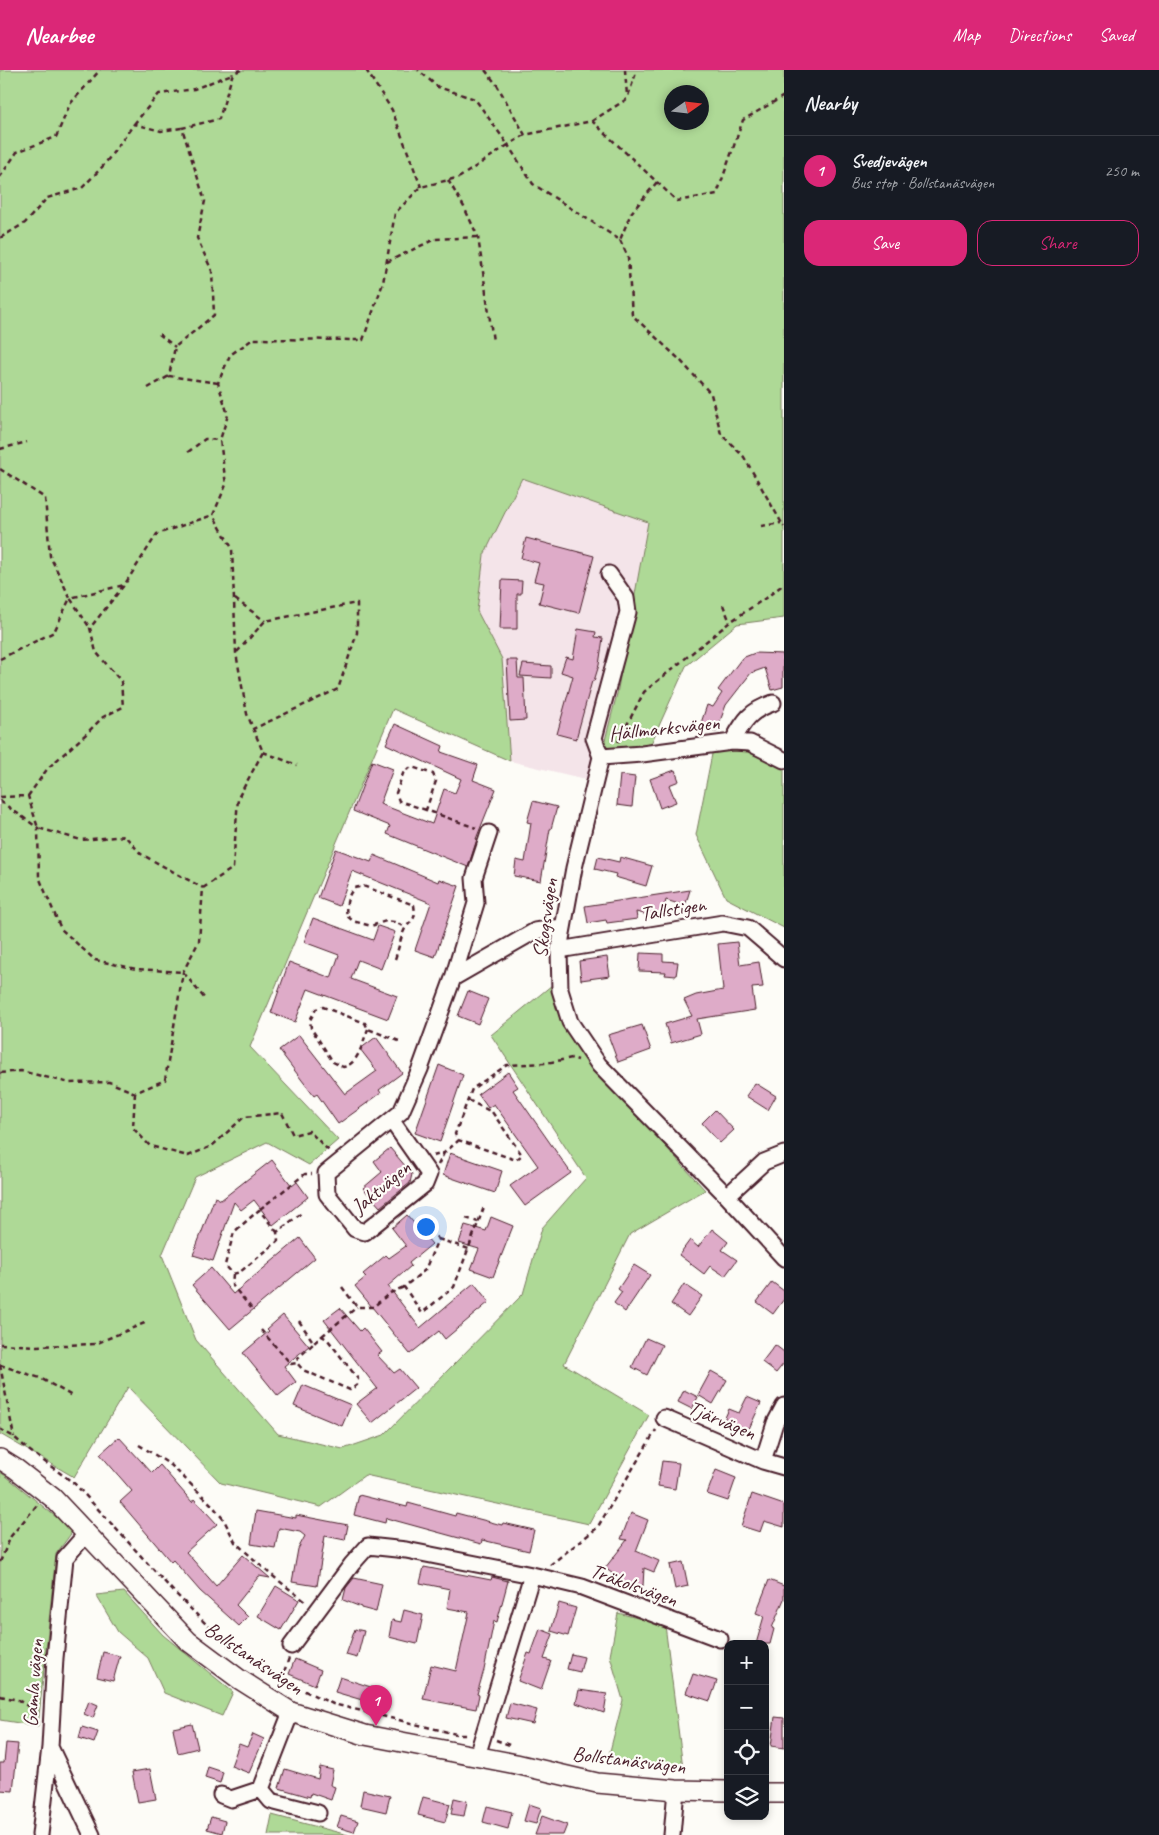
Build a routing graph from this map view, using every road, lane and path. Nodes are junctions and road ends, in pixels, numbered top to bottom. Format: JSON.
{"nodes":[{"id":1,"x":100,"y":70,"type":"edge"},
{"id":2,"x":241,"y":70,"type":"edge"},
{"id":3,"x":366,"y":70,"type":"edge"},
{"id":4,"x":418,"y":70,"type":"edge"},
{"id":5,"x":486,"y":70,"type":"edge"},
{"id":6,"x":626,"y":70,"type":"edge"},
{"id":7,"x":637,"y":70,"type":"edge"},
{"id":8,"x":233,"y":73,"type":"junction"},
{"id":9,"x":784,"y":96,"type":"edge"},
{"id":10,"x":627,"y":98,"type":"junction"},
{"id":11,"x":592,"y":121,"type":"junction"},
{"id":12,"x":134,"y":124,"type":"junction"},
{"id":13,"x":182,"y":128,"type":"junction"},
{"id":14,"x":525,"y":135,"type":"junction"},
{"id":15,"x":508,"y":146,"type":"junction"},
{"id":16,"x":0,"y":177,"type":"edge"},
{"id":17,"x":448,"y":180,"type":"junction"},
{"id":18,"x":657,"y":182,"type":"junction"},
{"id":19,"x":421,"y":187,"type":"junction"},
{"id":20,"x":478,"y":237,"type":"junction"},
{"id":21,"x":0,"y":238,"type":"edge"},
{"id":22,"x":620,"y":240,"type":"junction"},
{"id":23,"x":387,"y":262,"type":"junction"},
{"id":24,"x":159,"y":334,"type":"dead end"},
{"id":25,"x":493,"y":341,"type":"dead end"},
{"id":26,"x":175,"y":347,"type":"junction"},
{"id":27,"x":169,"y":376,"type":"junction"},
{"id":28,"x":218,"y":383,"type":"junction"},
{"id":29,"x":148,"y":388,"type":"dead end"},
{"id":30,"x":220,"y":440,"type":"junction"},
{"id":31,"x":27,"y":442,"type":"dead end"},
{"id":32,"x":0,"y":449,"type":"edge"},
{"id":33,"x":188,"y":452,"type":"dead end"},
{"id":34,"x":0,"y":469,"type":"edge"},
{"id":35,"x":213,"y":515,"type":"junction"},
{"id":36,"x":781,"y":523,"type":"junction"},
{"id":37,"x":762,"y":526,"type":"dead end"},
{"id":38,"x":784,"y":527,"type":"edge"},
{"id":39,"x":609,"y":574,"type":"dead end"},
{"id":40,"x":125,"y":584,"type":"junction"},
{"id":41,"x":784,"y":584,"type":"edge"},
{"id":42,"x":70,"y":598,"type":"junction"},
{"id":43,"x":235,"y":599,"type":"junction"},
{"id":44,"x":723,"y":605,"type":"dead end"},
{"id":45,"x":265,"y":621,"type":"junction"},
{"id":46,"x":730,"y":622,"type":"junction"},
{"id":47,"x":90,"y":628,"type":"junction"},
{"id":48,"x":236,"y":653,"type":"junction"},
{"id":49,"x":0,"y":659,"type":"edge"},
{"id":50,"x":773,"y":703,"type":"dead end"},
{"id":51,"x":253,"y":729,"type":"junction"},
{"id":52,"x":732,"y":742,"type":"junction"},
{"id":53,"x":263,"y":752,"type":"junction"},
{"id":54,"x":606,"y":756,"type":"junction"},
{"id":55,"x":784,"y":760,"type":"edge"},
{"id":56,"x":297,"y":765,"type":"dead end"},
{"id":57,"x":28,"y":796,"type":"junction"},
{"id":58,"x":0,"y":797,"type":"edge"},
{"id":59,"x":0,"y":802,"type":"edge"},
{"id":60,"x":426,"y":810,"type":"junction"},
{"id":61,"x":38,"y":828,"type":"junction"},
{"id":62,"x":489,"y":833,"type":"joint"},
{"id":63,"x":203,"y":888,"type":"junction"},
{"id":64,"x":406,"y":927,"type":"junction"},
{"id":65,"x":562,"y":928,"type":"junction"},
{"id":66,"x":559,"y":950,"type":"junction"},
{"id":67,"x":395,"y":959,"type":"dead end"},
{"id":68,"x":784,"y":959,"type":"edge"},
{"id":69,"x":183,"y":972,"type":"junction"},
{"id":70,"x":453,"y":978,"type":"junction"},
{"id":71,"x":205,"y":999,"type":"dead end"},
{"id":72,"x":368,"y":1029,"type":"junction"},
{"id":73,"x":399,"y":1041,"type":"dead end"},
{"id":74,"x":598,"y":1066,"type":"junction"},
{"id":75,"x":0,"y":1073,"type":"edge"},
{"id":76,"x":135,"y":1093,"type":"junction"},
{"id":77,"x":468,"y":1100,"type":"junction"},
{"id":78,"x":392,"y":1121,"type":"junction"},
{"id":79,"x":458,"y":1140,"type":"junction"},
{"id":80,"x":784,"y":1154,"type":"edge"},
{"id":81,"x":340,"y":1162,"type":"junction"},
{"id":82,"x":422,"y":1163,"type":"junction"},
{"id":83,"x":326,"y":1173,"type":"junction"},
{"id":84,"x":727,"y":1196,"type":"junction"},
{"id":85,"x":484,"y":1208,"type":"dead end"},
{"id":86,"x":259,"y":1210,"type":"junction"},
{"id":87,"x":303,"y":1212,"type":"dead end"},
{"id":88,"x":466,"y":1218,"type":"dead end"},
{"id":89,"x":425,"y":1222,"type":"dead end"},
{"id":90,"x":478,"y":1222,"type":"junction"},
{"id":91,"x":277,"y":1232,"type":"junction"},
{"id":92,"x":438,"y":1239,"type":"junction"},
{"id":93,"x":469,"y":1249,"type":"junction"},
{"id":94,"x":784,"y":1258,"type":"edge"},
{"id":95,"x":233,"y":1274,"type":"junction"},
{"id":96,"x":342,"y":1287,"type":"dead end"},
{"id":97,"x":404,"y":1287,"type":"junction"},
{"id":98,"x":357,"y":1307,"type":"junction"},
{"id":99,"x":252,"y":1309,"type":"dead end"},
{"id":100,"x":298,"y":1321,"type":"dead end"},
{"id":101,"x":147,"y":1322,"type":"dead end"},
{"id":102,"x":261,"y":1330,"type":"dead end"},
{"id":103,"x":322,"y":1336,"type":"junction"},
{"id":104,"x":314,"y":1343,"type":"junction"},
{"id":105,"x":0,"y":1344,"type":"edge"},
{"id":106,"x":298,"y":1363,"type":"junction"},
{"id":107,"x":0,"y":1364,"type":"edge"},
{"id":108,"x":74,"y":1397,"type":"dead end"},
{"id":109,"x":784,"y":1406,"type":"edge"},
{"id":110,"x":664,"y":1418,"type":"joint"},
{"id":111,"x":0,"y":1429,"type":"edge"},
{"id":112,"x":14,"y":1437,"type":"junction"},
{"id":113,"x":139,"y":1445,"type":"dead end"},
{"id":114,"x":0,"y":1459,"type":"edge"},
{"id":115,"x":763,"y":1461,"type":"junction"},
{"id":116,"x":784,"y":1467,"type":"edge"},
{"id":117,"x":47,"y":1494,"type":"junction"},
{"id":118,"x":87,"y":1533,"type":"junction"},
{"id":119,"x":0,"y":1562,"type":"edge"},
{"id":120,"x":532,"y":1575,"type":"junction"},
{"id":121,"x":318,"y":1610,"type":"junction"},
{"id":122,"x":720,"y":1639,"type":"dead end"},
{"id":123,"x":291,"y":1646,"type":"joint"},
{"id":124,"x":281,"y":1680,"type":"junction"},
{"id":125,"x":0,"y":1696,"type":"edge"},
{"id":126,"x":291,"y":1712,"type":"junction"},
{"id":127,"x":51,"y":1720,"type":"junction"},
{"id":128,"x":483,"y":1735,"type":"junction"},
{"id":129,"x":50,"y":1747,"type":"junction"},
{"id":130,"x":518,"y":1748,"type":"dead end"},
{"id":131,"x":477,"y":1756,"type":"junction"},
{"id":132,"x":261,"y":1789,"type":"junction"},
{"id":133,"x":676,"y":1790,"type":"junction"},
{"id":134,"x":724,"y":1792,"type":"edge"},
{"id":135,"x":769,"y":1793,"type":"edge"},
{"id":136,"x":784,"y":1793,"type":"edge"},
{"id":137,"x":221,"y":1795,"type":"dead end"},
{"id":138,"x":318,"y":1813,"type":"dead end"},
{"id":139,"x":40,"y":1835,"type":"edge"},
{"id":140,"x":92,"y":1835,"type":"edge"},
{"id":141,"x":672,"y":1835,"type":"edge"}],
"edges":[{"from":1,"to":16,"type":"path"},
{"from":2,"to":8,"type":"path"},
{"from":3,"to":19,"type":"path"},
{"from":4,"to":15,"type":"path"},
{"from":5,"to":14,"type":"path"},
{"from":6,"to":10,"type":"path"},
{"from":7,"to":10,"type":"path"},
{"from":8,"to":12,"type":"path"},
{"from":8,"to":13,"type":"path"},
{"from":9,"to":18,"type":"path"},
{"from":10,"to":11,"type":"path"},
{"from":11,"to":14,"type":"path"},
{"from":11,"to":18,"type":"path"},
{"from":12,"to":13,"type":"path"},
{"from":12,"to":21,"type":"path"},
{"from":13,"to":26,"type":"path"},
{"from":14,"to":15,"type":"path"},
{"from":15,"to":17,"type":"path"},
{"from":15,"to":22,"type":"path"},
{"from":17,"to":19,"type":"path"},
{"from":17,"to":20,"type":"path"},
{"from":18,"to":22,"type":"path"},
{"from":19,"to":23,"type":"path"},
{"from":20,"to":23,"type":"path"},
{"from":20,"to":25,"type":"path"},
{"from":22,"to":36,"type":"path"},
{"from":23,"to":28,"type":"path"},
{"from":24,"to":26,"type":"path"},
{"from":26,"to":27,"type":"path"},
{"from":27,"to":28,"type":"path"},
{"from":27,"to":29,"type":"path"},
{"from":28,"to":30,"type":"path"},
{"from":30,"to":33,"type":"path"},
{"from":30,"to":35,"type":"path"},
{"from":31,"to":32,"type":"path"},
{"from":34,"to":42,"type":"path"},
{"from":35,"to":40,"type":"path"},
{"from":35,"to":43,"type":"path"},
{"from":36,"to":37,"type":"path"},
{"from":36,"to":38,"type":"path"},
{"from":39,"to":54,"type":"street","name":"Skogsvägen"},
{"from":40,"to":42,"type":"path"},
{"from":40,"to":47,"type":"path"},
{"from":41,"to":46,"type":"path"},
{"from":42,"to":47,"type":"path"},
{"from":42,"to":49,"type":"path"},
{"from":43,"to":45,"type":"path"},
{"from":43,"to":48,"type":"path"},
{"from":44,"to":46,"type":"path"},
{"from":45,"to":48,"type":"path"},
{"from":45,"to":51,"type":"path"},
{"from":46,"to":54,"type":"path"},
{"from":47,"to":57,"type":"path"},
{"from":48,"to":51,"type":"path"},
{"from":50,"to":52,"type":"street","name":"Hällmarksvägen"},
{"from":51,"to":53,"type":"path"},
{"from":52,"to":54,"type":"street","name":"Hällmarksvägen"},
{"from":52,"to":55,"type":"street","name":"Hällmarksvägen"},
{"from":53,"to":56,"type":"path"},
{"from":53,"to":63,"type":"path"},
{"from":54,"to":65,"type":"street","name":"Skogsvägen"},
{"from":57,"to":58,"type":"path"},
{"from":57,"to":61,"type":"path"},
{"from":59,"to":61,"type":"path"},
{"from":60,"to":60,"type":"path"},
{"from":60,"to":62,"type":"path"},
{"from":61,"to":63,"type":"path"},
{"from":61,"to":69,"type":"path"},
{"from":62,"to":70,"type":"street","name":"Jaktvägen"},
{"from":63,"to":69,"type":"path"},
{"from":64,"to":64,"type":"path"},
{"from":64,"to":67,"type":"path"},
{"from":65,"to":66,"type":"street","name":"Skogsvägen"},
{"from":65,"to":70,"type":"street"},
{"from":66,"to":68,"type":"street","name":"Tallstigen"},
{"from":66,"to":74,"type":"street","name":"Skogsvägen"},
{"from":69,"to":71,"type":"path"},
{"from":69,"to":76,"type":"path"},
{"from":70,"to":78,"type":"street","name":"Jaktvägen"},
{"from":72,"to":72,"type":"path"},
{"from":72,"to":73,"type":"path"},
{"from":74,"to":77,"type":"path"},
{"from":74,"to":84,"type":"street","name":"Skogsvägen"},
{"from":75,"to":76,"type":"path"},
{"from":76,"to":81,"type":"path"},
{"from":77,"to":79,"type":"path"},
{"from":77,"to":79,"type":"path"},
{"from":78,"to":81,"type":"street","name":"Jaktvägen"},
{"from":78,"to":82,"type":"street","name":"Jaktvägen"},
{"from":79,"to":82,"type":"path"},
{"from":80,"to":84,"type":"street"},
{"from":81,"to":83,"type":"street","name":"Jaktvägen"},
{"from":82,"to":83,"type":"street","name":"Jaktvägen"},
{"from":83,"to":86,"type":"path"},
{"from":84,"to":94,"type":"street","name":"Skogsvägen"},
{"from":85,"to":90,"type":"path"},
{"from":86,"to":91,"type":"path"},
{"from":86,"to":95,"type":"path"},
{"from":87,"to":91,"type":"path"},
{"from":88,"to":90,"type":"path"},
{"from":89,"to":92,"type":"path"},
{"from":90,"to":93,"type":"path"},
{"from":91,"to":95,"type":"path"},
{"from":92,"to":93,"type":"path"},
{"from":92,"to":97,"type":"path"},
{"from":93,"to":97,"type":"path"},
{"from":95,"to":99,"type":"path"},
{"from":96,"to":98,"type":"path"},
{"from":97,"to":98,"type":"path"},
{"from":98,"to":103,"type":"path"},
{"from":100,"to":104,"type":"path"},
{"from":101,"to":105,"type":"path"},
{"from":102,"to":106,"type":"path"},
{"from":103,"to":104,"type":"path"},
{"from":103,"to":106,"type":"path"},
{"from":104,"to":106,"type":"path"},
{"from":107,"to":108,"type":"path"},
{"from":107,"to":112,"type":"path"},
{"from":109,"to":115,"type":"street"},
{"from":110,"to":115,"type":"street","name":"Tjärvägen"},
{"from":110,"to":120,"type":"path"},
{"from":111,"to":112,"type":"path"},
{"from":112,"to":124,"type":"path"},
{"from":113,"to":121,"type":"path"},
{"from":114,"to":117,"type":"street","name":"Bollstanäsvägen"},
{"from":115,"to":116,"type":"street","name":"Tjärvägen"},
{"from":117,"to":118,"type":"street","name":"Bollstanäsvägen"},
{"from":117,"to":119,"type":"path"},
{"from":118,"to":126,"type":"street","name":"Bollstanäsvägen"},
{"from":118,"to":127,"type":"street","name":"Gamla vägen"},
{"from":120,"to":121,"type":"street","name":"Träkolsvägen"},
{"from":120,"to":122,"type":"street","name":"Träkolsvägen"},
{"from":120,"to":128,"type":"street"},
{"from":121,"to":123,"type":"street"},
{"from":123,"to":124,"type":"path"},
{"from":124,"to":128,"type":"path"},
{"from":125,"to":127,"type":"path"},
{"from":126,"to":131,"type":"street","name":"Bollstanäsvägen"},
{"from":126,"to":132,"type":"street"},
{"from":127,"to":129,"type":"street","name":"Gamla vägen"},
{"from":128,"to":130,"type":"path"},
{"from":128,"to":131,"type":"street"},
{"from":129,"to":139,"type":"street"},
{"from":129,"to":140,"type":"street","name":"Gamla vägen"},
{"from":131,"to":133,"type":"street","name":"Bollstanäsvägen"},
{"from":132,"to":137,"type":"street"},
{"from":132,"to":138,"type":"street"},
{"from":133,"to":134,"type":"street","name":"Bollstanäsvägen"},
{"from":133,"to":141,"type":"street"},
{"from":135,"to":136,"type":"street"}]}
